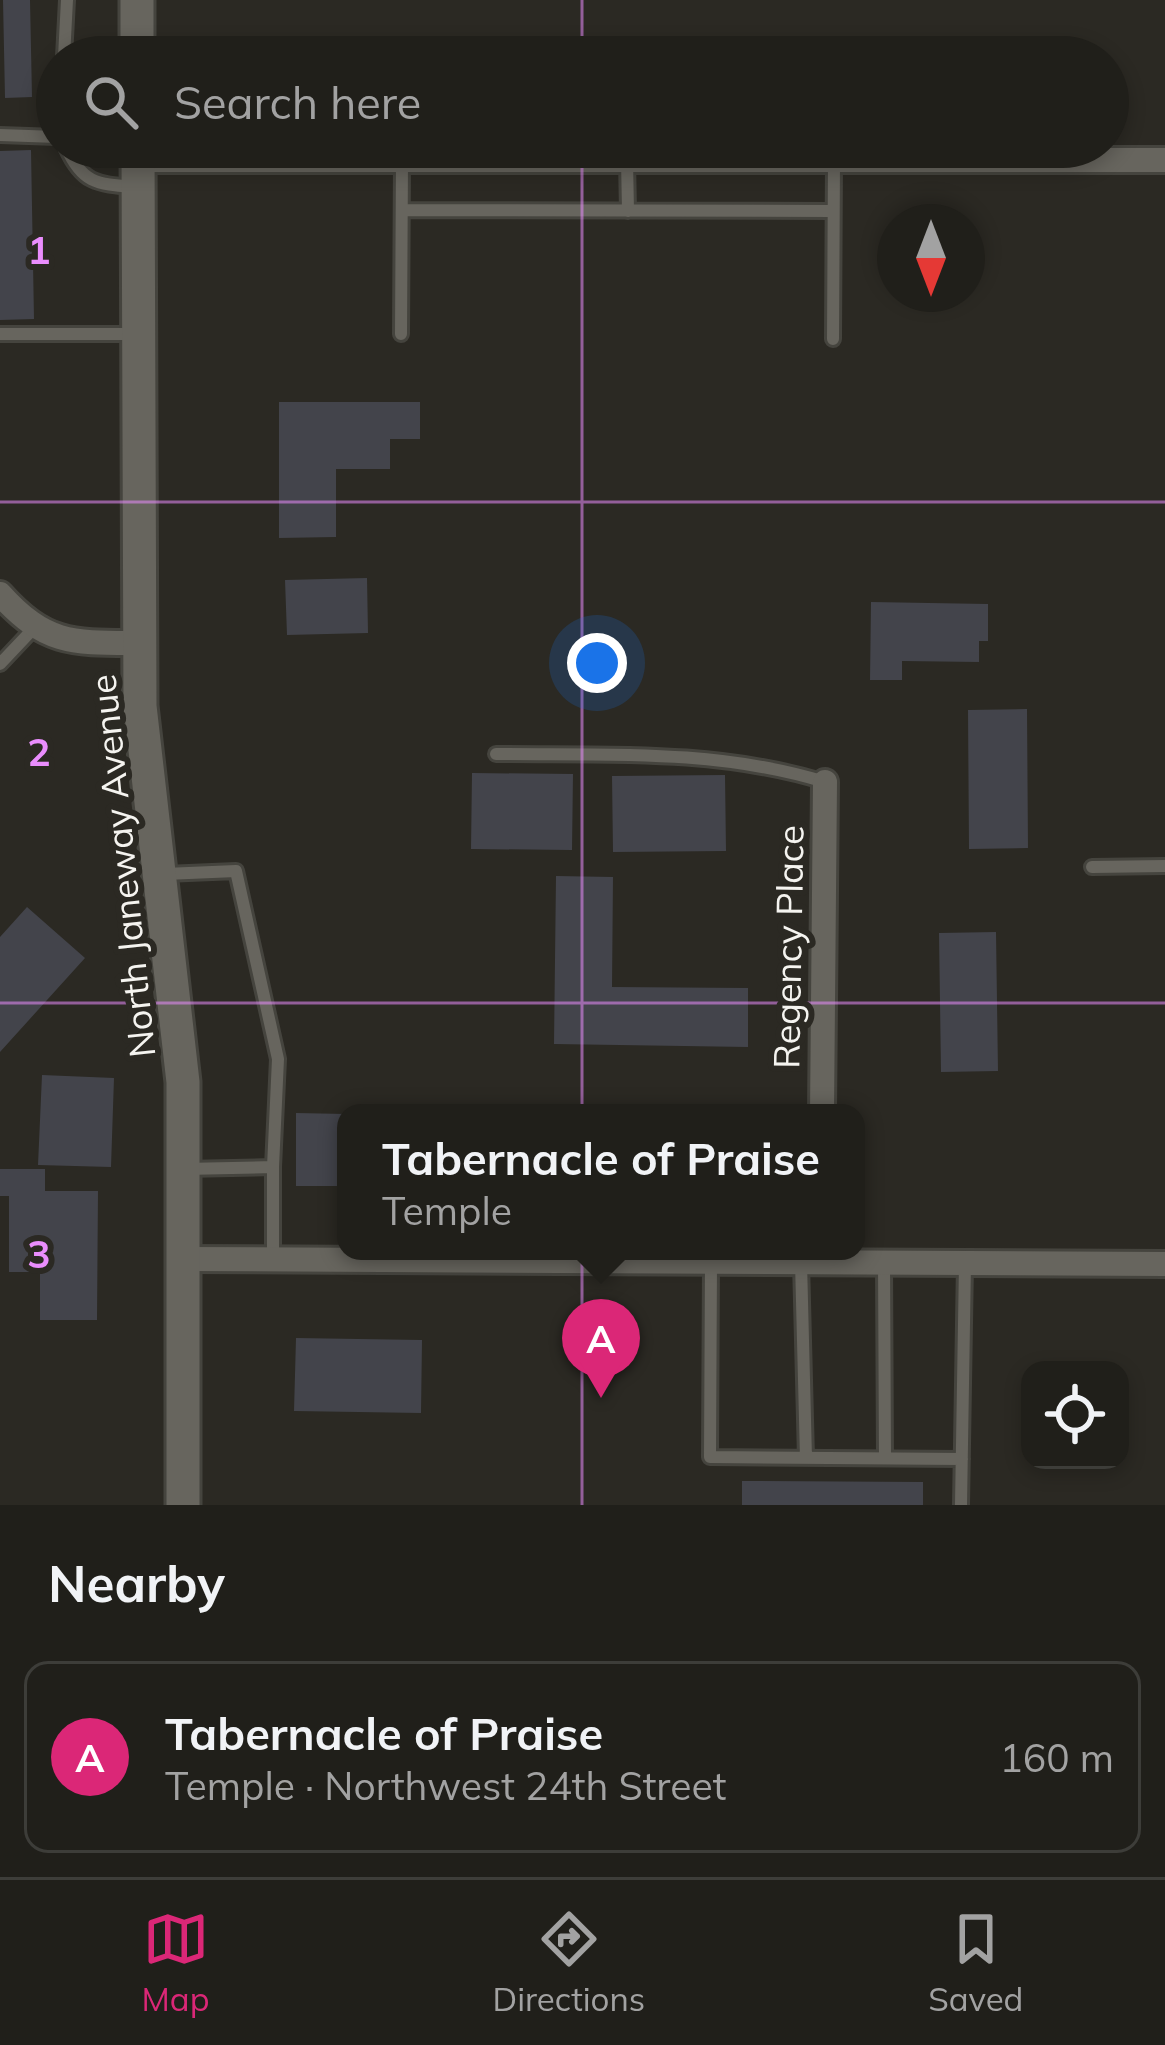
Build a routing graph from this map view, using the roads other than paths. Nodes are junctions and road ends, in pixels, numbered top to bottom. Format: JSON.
{"nodes":[{"id":1,"x":67,"y":0,"type":"edge"},
{"id":2,"x":137,"y":0,"type":"edge"},
{"id":3,"x":65,"y":36,"type":"edge"},
{"id":4,"x":137,"y":36,"type":"edge"},
{"id":5,"x":0,"y":135,"type":"edge"},
{"id":6,"x":36,"y":136,"type":"edge"},
{"id":7,"x":1129,"y":160,"type":"edge"},
{"id":8,"x":1165,"y":160,"type":"edge"},
{"id":9,"x":75,"y":168,"type":"edge"},
{"id":10,"x":130,"y":168,"type":"edge"},
{"id":11,"x":137,"y":168,"type":"edge"},
{"id":12,"x":402,"y":168,"type":"edge"},
{"id":13,"x":627,"y":168,"type":"edge"},
{"id":14,"x":834,"y":168,"type":"edge"},
{"id":15,"x":402,"y":210,"type":"junction"},
{"id":16,"x":628,"y":211,"type":"junction"},
{"id":17,"x":833,"y":211,"type":"junction"},
{"id":18,"x":0,"y":334,"type":"edge"},
{"id":19,"x":138,"y":334,"type":"junction"},
{"id":20,"x":401,"y":334,"type":"dead end"},
{"id":21,"x":833,"y":339,"type":"dead end"},
{"id":22,"x":0,"y":594,"type":"edge"},
{"id":23,"x":34,"y":628,"type":"junction"},
{"id":24,"x":139,"y":643,"type":"junction"},
{"id":25,"x":0,"y":664,"type":"edge"},
{"id":26,"x":496,"y":754,"type":"dead end"},
{"id":27,"x":825,"y":782,"type":"joint"},
{"id":28,"x":1165,"y":866,"type":"edge"},
{"id":29,"x":1093,"y":867,"type":"dead end"},
{"id":30,"x":158,"y":874,"type":"junction"},
{"id":31,"x":822,"y":1104,"type":"edge"},
{"id":32,"x":273,"y":1166,"type":"junction"},
{"id":33,"x":183,"y":1169,"type":"junction"},
{"id":34,"x":183,"y":1259,"type":"junction"},
{"id":35,"x":273,"y":1259,"type":"junction"},
{"id":36,"x":337,"y":1259,"type":"edge"},
{"id":37,"x":419,"y":1260,"type":"edge"},
{"id":38,"x":762,"y":1260,"type":"edge"},
{"id":39,"x":813,"y":1260,"type":"edge"},
{"id":40,"x":841,"y":1260,"type":"edge"},
{"id":41,"x":711,"y":1262,"type":"junction"},
{"id":42,"x":884,"y":1263,"type":"junction"},
{"id":43,"x":965,"y":1263,"type":"junction"},
{"id":44,"x":1165,"y":1264,"type":"edge"},
{"id":45,"x":806,"y":1458,"type":"junction"},
{"id":46,"x":885,"y":1458,"type":"junction"},
{"id":47,"x":962,"y":1459,"type":"junction"},
{"id":48,"x":183,"y":1505,"type":"edge"},
{"id":49,"x":961,"y":1505,"type":"edge"}],
"edges":[{"from":1,"to":3,"type":"lane"},
{"from":2,"to":4,"type":"main road"},
{"from":5,"to":6,"type":"lane"},
{"from":7,"to":8,"type":"street"},
{"from":9,"to":10,"type":"lane"},
{"from":11,"to":19,"type":"main road","name":"North Janeway Avenue"},
{"from":12,"to":15,"type":"lane"},
{"from":13,"to":16,"type":"lane"},
{"from":14,"to":17,"type":"lane"},
{"from":15,"to":16,"type":"lane"},
{"from":15,"to":20,"type":"lane"},
{"from":16,"to":17,"type":"lane"},
{"from":17,"to":21,"type":"lane"},
{"from":18,"to":19,"type":"lane"},
{"from":19,"to":24,"type":"main road","name":"North Janeway Avenue"},
{"from":22,"to":23,"type":"street"},
{"from":23,"to":24,"type":"street"},
{"from":23,"to":25,"type":"lane"},
{"from":24,"to":30,"type":"main road","name":"North Janeway Avenue"},
{"from":26,"to":27,"type":"lane"},
{"from":27,"to":31,"type":"street","name":"Regency Place"},
{"from":28,"to":29,"type":"lane"},
{"from":30,"to":32,"type":"lane"},
{"from":30,"to":33,"type":"main road","name":"North Janeway Avenue"},
{"from":32,"to":33,"type":"lane"},
{"from":32,"to":35,"type":"lane"},
{"from":33,"to":34,"type":"main road","name":"North Janeway Avenue"},
{"from":34,"to":35,"type":"street"},
{"from":34,"to":48,"type":"main road","name":"North Janeway Avenue"},
{"from":35,"to":36,"type":"street"},
{"from":37,"to":41,"type":"street"},
{"from":38,"to":41,"type":"street"},
{"from":39,"to":45,"type":"lane"},
{"from":40,"to":42,"type":"street"},
{"from":41,"to":45,"type":"lane"},
{"from":42,"to":43,"type":"street"},
{"from":42,"to":46,"type":"lane"},
{"from":43,"to":44,"type":"street"},
{"from":43,"to":47,"type":"lane"},
{"from":45,"to":46,"type":"lane"},
{"from":46,"to":47,"type":"lane"},
{"from":47,"to":49,"type":"lane"}]}
